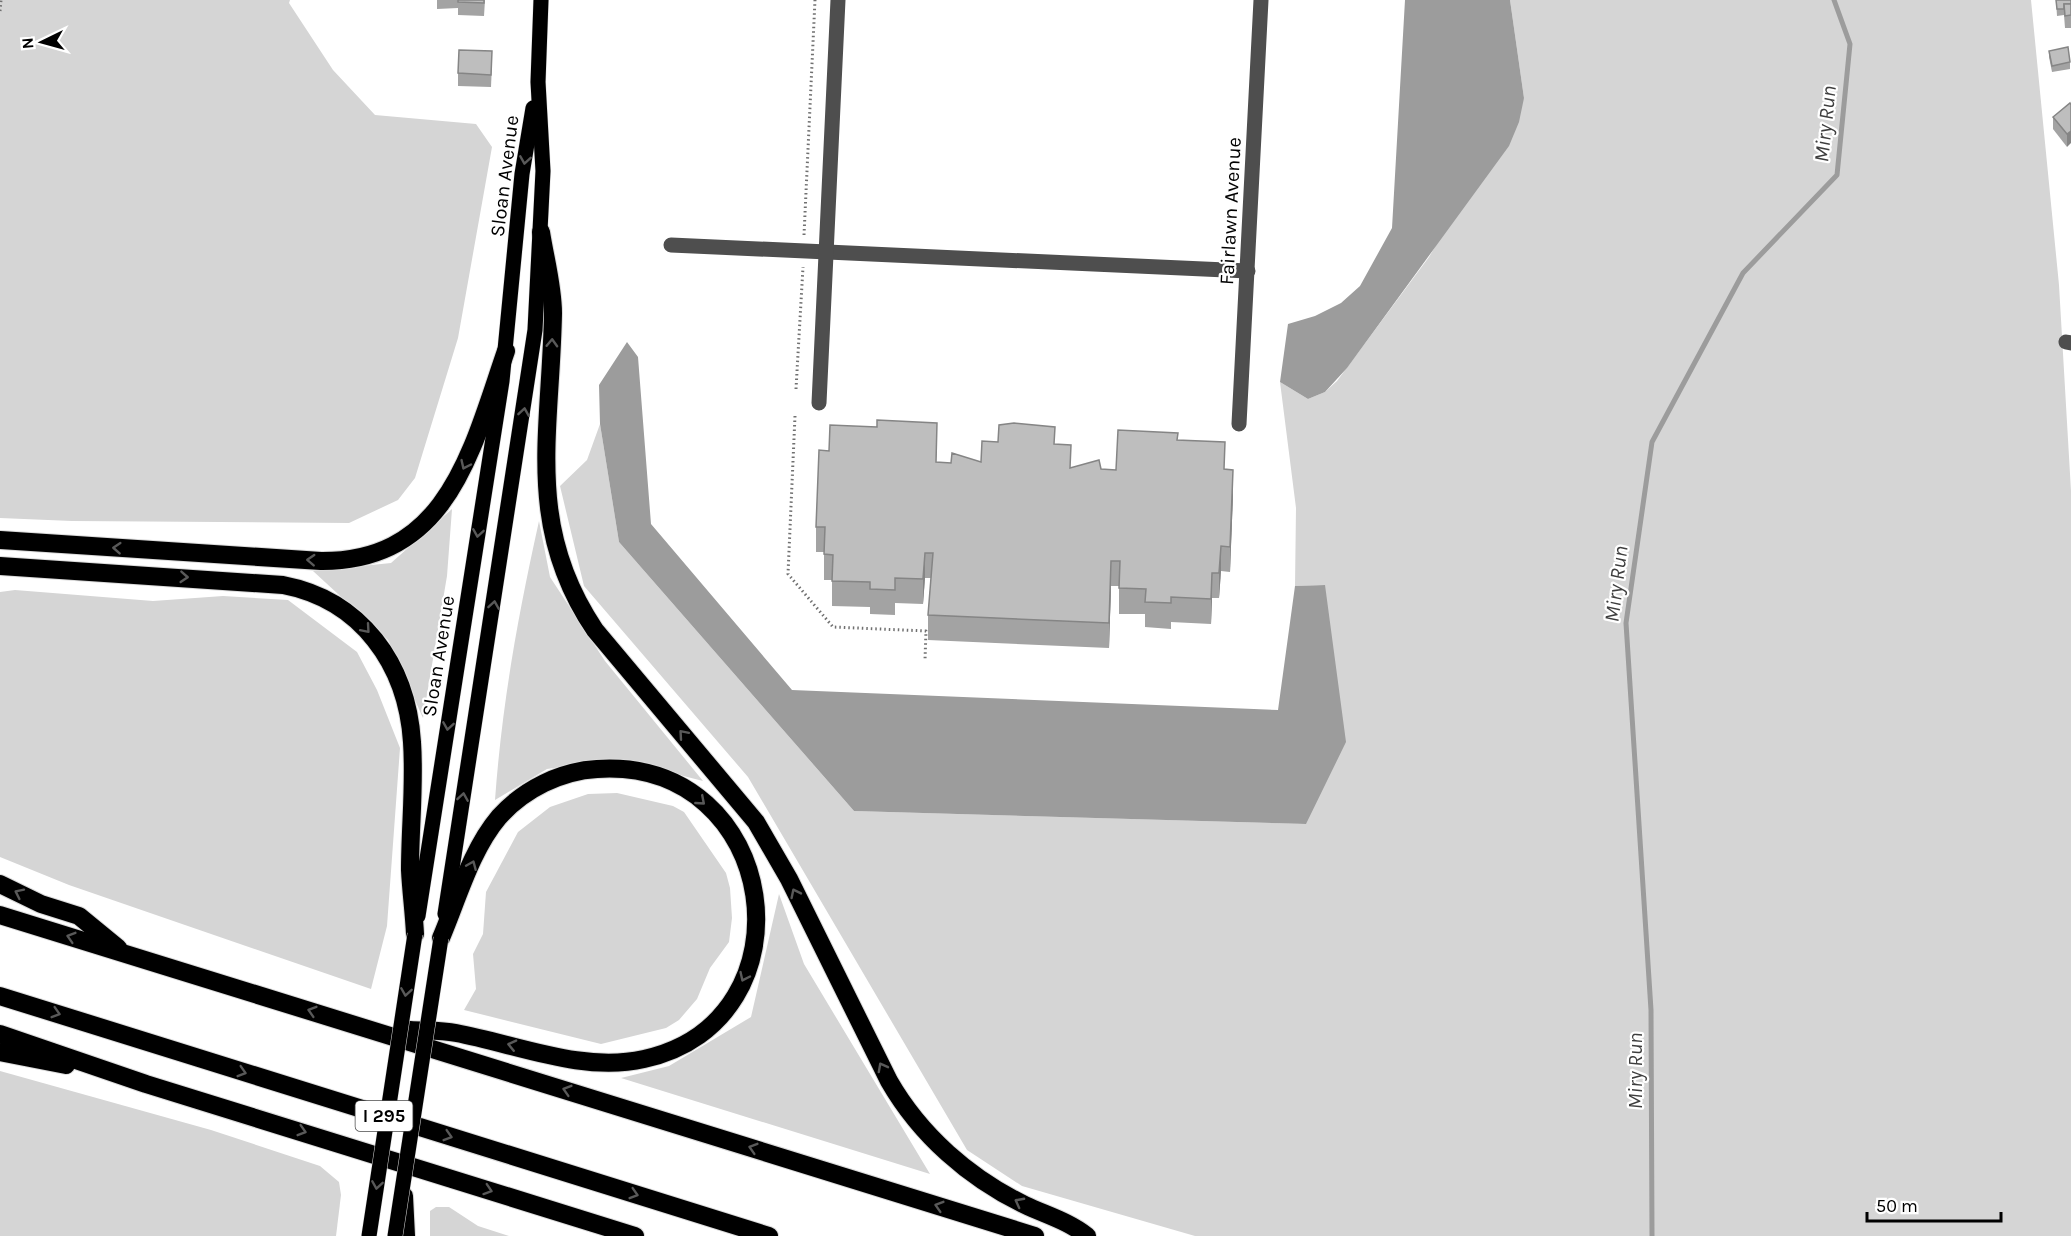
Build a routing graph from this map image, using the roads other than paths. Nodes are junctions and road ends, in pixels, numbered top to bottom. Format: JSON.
{"nodes":[{"id":1,"x":541,"y":0,"type":"edge"},
{"id":2,"x":838,"y":0,"type":"edge"},
{"id":3,"x":1261,"y":0,"type":"edge"},
{"id":4,"x":538,"y":82,"type":"junction"},
{"id":5,"x":541,"y":232,"type":"junction"},
{"id":6,"x":671,"y":245,"type":"dead end"},
{"id":7,"x":827,"y":252,"type":"junction"},
{"id":8,"x":1248,"y":271,"type":"junction"},
{"id":9,"x":506,"y":351,"type":"junction"},
{"id":10,"x":819,"y":404,"type":"dead end"},
{"id":11,"x":1239,"y":424,"type":"dead end"},
{"id":12,"x":0,"y":540,"type":"edge"},
{"id":13,"x":0,"y":566,"type":"edge"},
{"id":14,"x":0,"y":884,"type":"edge"},
{"id":15,"x":0,"y":915,"type":"edge"},
{"id":16,"x":415,"y":934,"type":"junction"},
{"id":17,"x":441,"y":938,"type":"junction"},
{"id":18,"x":127,"y":955,"type":"junction"},
{"id":19,"x":0,"y":996,"type":"edge"},
{"id":20,"x":368,"y":1028,"type":"junction"},
{"id":21,"x":0,"y":1034,"type":"edge"},
{"id":22,"x":0,"y":1052,"type":"edge"},
{"id":23,"x":146,"y":1084,"type":"junction"},
{"id":24,"x":404,"y":1180,"type":"junction"},
{"id":25,"x":563,"y":1215,"type":"junction"},
{"id":26,"x":369,"y":1236,"type":"edge"},
{"id":27,"x":395,"y":1236,"type":"edge"},
{"id":28,"x":405,"y":1236,"type":"edge"},
{"id":29,"x":590,"y":1236,"type":"edge"},
{"id":30,"x":635,"y":1236,"type":"edge"},
{"id":31,"x":769,"y":1236,"type":"edge"},
{"id":32,"x":1035,"y":1236,"type":"edge"},
{"id":33,"x":1087,"y":1236,"type":"edge"}],
"edges":[{"from":1,"to":4,"type":"main road","name":"Sloan Avenue"},
{"from":2,"to":7,"type":"street"},
{"from":3,"to":8,"type":"street","name":"Fairlawn Avenue"},
{"from":4,"to":5,"type":"main road","name":"Sloan Avenue"},
{"from":4,"to":9,"type":"main road","name":"Sloan Avenue","one_way":true},
{"from":17,"to":5,"type":"main road","name":"Sloan Avenue","one_way":true},
{"from":33,"to":5,"type":"highway","one_way":true},
{"from":6,"to":7,"type":"street"},
{"from":7,"to":8,"type":"street"},
{"from":7,"to":10,"type":"street"},
{"from":8,"to":11,"type":"street","name":"Fairlawn Avenue"},
{"from":9,"to":12,"type":"highway","one_way":true},
{"from":9,"to":16,"type":"main road","name":"Sloan Avenue","one_way":true},
{"from":13,"to":16,"type":"highway","one_way":true},
{"from":18,"to":14,"type":"highway","one_way":true},
{"from":18,"to":15,"type":"highway","one_way":true},
{"from":16,"to":26,"type":"main road","name":"Sloan Avenue","one_way":true,"bridge":true},
{"from":17,"to":20,"type":"highway","one_way":true},
{"from":17,"to":24,"type":"main road","name":"Sloan Avenue","bridge":true},
{"from":20,"to":18,"type":"highway","one_way":true},
{"from":19,"to":31,"type":"highway","number":"I 295","one_way":true},
{"from":32,"to":20,"type":"highway","one_way":true},
{"from":21,"to":23,"type":"highway"},
{"from":22,"to":23,"type":"highway"},
{"from":23,"to":25,"type":"highway","one_way":true},
{"from":24,"to":27,"type":"main road","name":"Sloan Avenue","bridge":true},
{"from":24,"to":28,"type":"highway","bridge":true},
{"from":25,"to":29,"type":"highway"},
{"from":25,"to":30,"type":"highway"}]}
